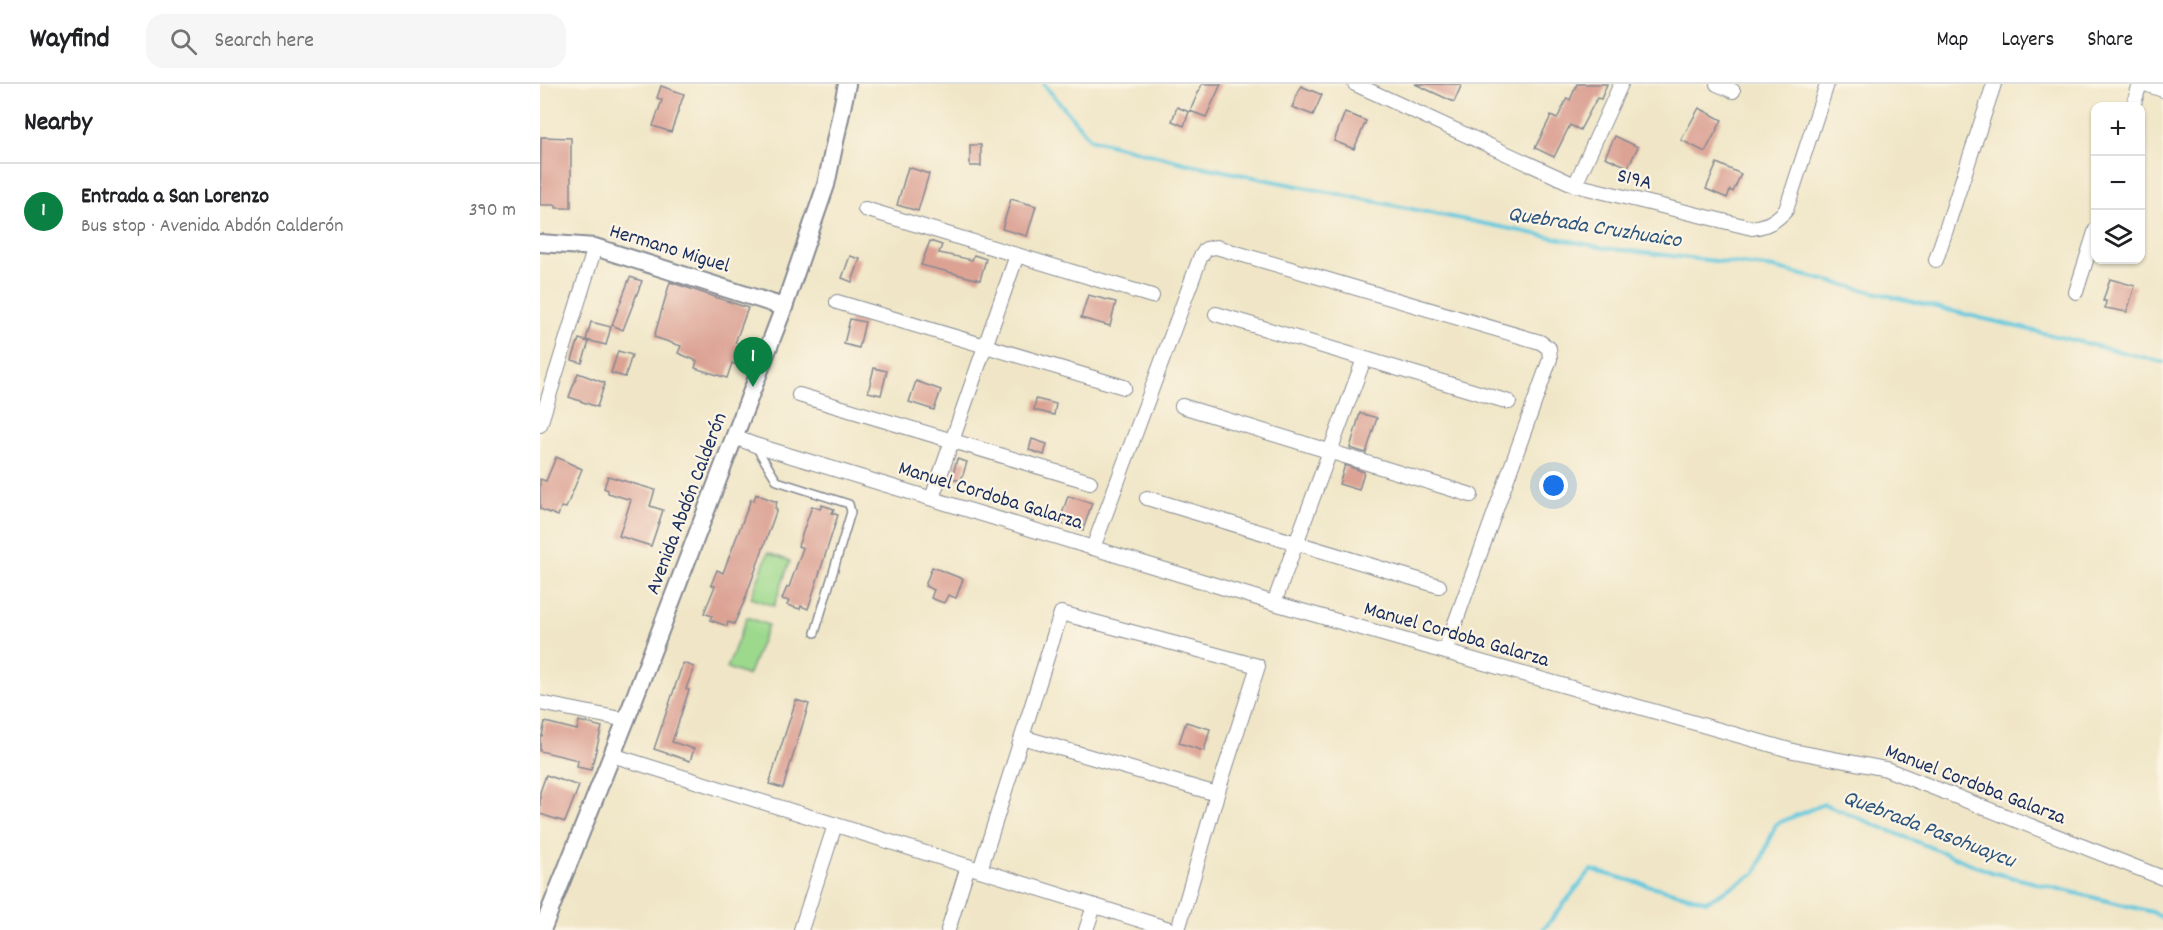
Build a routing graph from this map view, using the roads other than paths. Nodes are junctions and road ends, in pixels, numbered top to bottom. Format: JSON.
{"nodes":[{"id":1,"x":848,"y":84,"type":"edge"},
{"id":2,"x":1355,"y":84,"type":"edge"},
{"id":3,"x":1621,"y":84,"type":"edge"},
{"id":4,"x":1717,"y":84,"type":"edge"},
{"id":5,"x":1827,"y":84,"type":"edge"},
{"id":6,"x":1994,"y":84,"type":"edge"},
{"id":7,"x":2143,"y":84,"type":"edge"},
{"id":8,"x":2163,"y":90,"type":"edge"},
{"id":9,"x":1733,"y":91,"type":"dead end"},
{"id":10,"x":2135,"y":102,"type":"edge"},
{"id":11,"x":1575,"y":185,"type":"junction"},
{"id":12,"x":865,"y":209,"type":"dead end"},
{"id":13,"x":540,"y":243,"type":"edge"},
{"id":14,"x":2091,"y":244,"type":"edge"},
{"id":15,"x":595,"y":247,"type":"junction"},
{"id":16,"x":1017,"y":255,"type":"junction"},
{"id":17,"x":1935,"y":260,"type":"dead end"},
{"id":18,"x":2076,"y":292,"type":"dead end"},
{"id":19,"x":1152,"y":296,"type":"dead end"},
{"id":20,"x":837,"y":302,"type":"dead end"},
{"id":21,"x":784,"y":307,"type":"junction"},
{"id":22,"x":1216,"y":314,"type":"dead end"},
{"id":23,"x":985,"y":346,"type":"junction"},
{"id":24,"x":1364,"y":359,"type":"junction"},
{"id":25,"x":1124,"y":387,"type":"dead end"},
{"id":26,"x":799,"y":395,"type":"dead end"},
{"id":27,"x":1509,"y":402,"type":"dead end"},
{"id":28,"x":1182,"y":406,"type":"dead end"},
{"id":29,"x":540,"y":425,"type":"edge"},
{"id":30,"x":734,"y":437,"type":"junction"},
{"id":31,"x":952,"y":441,"type":"junction"},
{"id":32,"x":755,"y":445,"type":"junction"},
{"id":33,"x":1330,"y":452,"type":"junction"},
{"id":34,"x":1090,"y":482,"type":"dead end"},
{"id":35,"x":1471,"y":495,"type":"dead end"},
{"id":36,"x":932,"y":498,"type":"junction"},
{"id":37,"x":1147,"y":498,"type":"dead end"},
{"id":38,"x":1296,"y":543,"type":"junction"},
{"id":39,"x":1093,"y":548,"type":"junction"},
{"id":40,"x":1439,"y":586,"type":"dead end"},
{"id":41,"x":1274,"y":603,"type":"junction"},
{"id":42,"x":815,"y":633,"type":"dead end"},
{"id":43,"x":1445,"y":651,"type":"junction"},
{"id":44,"x":540,"y":703,"type":"edge"},
{"id":45,"x":626,"y":720,"type":"junction"},
{"id":46,"x":1022,"y":736,"type":"junction"},
{"id":47,"x":612,"y":754,"type":"junction"},
{"id":48,"x":1217,"y":794,"type":"junction"},
{"id":49,"x":835,"y":825,"type":"junction"},
{"id":50,"x":974,"y":868,"type":"junction"},
{"id":51,"x":2163,"y":878,"type":"edge"},
{"id":52,"x":1094,"y":906,"type":"junction"},
{"id":53,"x":542,"y":930,"type":"edge"},
{"id":54,"x":801,"y":930,"type":"edge"},
{"id":55,"x":948,"y":930,"type":"edge"},
{"id":56,"x":1086,"y":930,"type":"edge"},
{"id":57,"x":1172,"y":930,"type":"edge"},
{"id":58,"x":1178,"y":930,"type":"edge"}],
"edges":[{"from":1,"to":21,"type":"street","name":"Avenida Abdón Calderón"},
{"from":2,"to":11,"type":"street","name":"S19A"},
{"from":3,"to":11,"type":"street"},
{"from":4,"to":9,"type":"street"},
{"from":5,"to":11,"type":"street","name":"S19A"},
{"from":6,"to":17,"type":"street"},
{"from":7,"to":8,"type":"street"},
{"from":7,"to":10,"type":"street"},
{"from":12,"to":16,"type":"street"},
{"from":13,"to":15,"type":"street","name":"Hermano Miguel"},
{"from":14,"to":18,"type":"street"},
{"from":15,"to":21,"type":"street","name":"Hermano Miguel"},
{"from":15,"to":29,"type":"street"},
{"from":16,"to":19,"type":"street"},
{"from":16,"to":23,"type":"street"},
{"from":20,"to":23,"type":"street"},
{"from":21,"to":30,"type":"street","name":"Avenida Abdón Calderón"},
{"from":22,"to":24,"type":"street"},
{"from":23,"to":25,"type":"street"},
{"from":23,"to":31,"type":"street"},
{"from":24,"to":27,"type":"street"},
{"from":24,"to":33,"type":"street"},
{"from":26,"to":31,"type":"street"},
{"from":28,"to":33,"type":"street"},
{"from":30,"to":32,"type":"street","name":"Manuel Cordoba Galarza"},
{"from":30,"to":45,"type":"street","name":"Avenida Abdón Calderón"},
{"from":31,"to":34,"type":"street"},
{"from":31,"to":36,"type":"street"},
{"from":32,"to":36,"type":"street","name":"Manuel Cordoba Galarza"},
{"from":32,"to":42,"type":"lane"},
{"from":33,"to":35,"type":"street"},
{"from":33,"to":38,"type":"street"},
{"from":36,"to":39,"type":"street","name":"Manuel Cordoba Galarza"},
{"from":37,"to":38,"type":"street"},
{"from":38,"to":40,"type":"street"},
{"from":38,"to":41,"type":"street"},
{"from":39,"to":41,"type":"street","name":"Manuel Cordoba Galarza"},
{"from":39,"to":43,"type":"street"},
{"from":41,"to":43,"type":"street","name":"Manuel Cordoba Galarza"},
{"from":43,"to":51,"type":"street","name":"Manuel Cordoba Galarza"},
{"from":44,"to":45,"type":"street"},
{"from":45,"to":47,"type":"street","name":"Avenida Abdón Calderón"},
{"from":46,"to":48,"type":"street"},
{"from":46,"to":48,"type":"street"},
{"from":46,"to":50,"type":"street"},
{"from":47,"to":49,"type":"street"},
{"from":47,"to":53,"type":"street","name":"Avenida Abdón Calderón"},
{"from":48,"to":58,"type":"street"},
{"from":49,"to":50,"type":"street"},
{"from":49,"to":54,"type":"street"},
{"from":50,"to":52,"type":"street"},
{"from":50,"to":55,"type":"street"},
{"from":52,"to":56,"type":"street"},
{"from":52,"to":57,"type":"street"}]}
